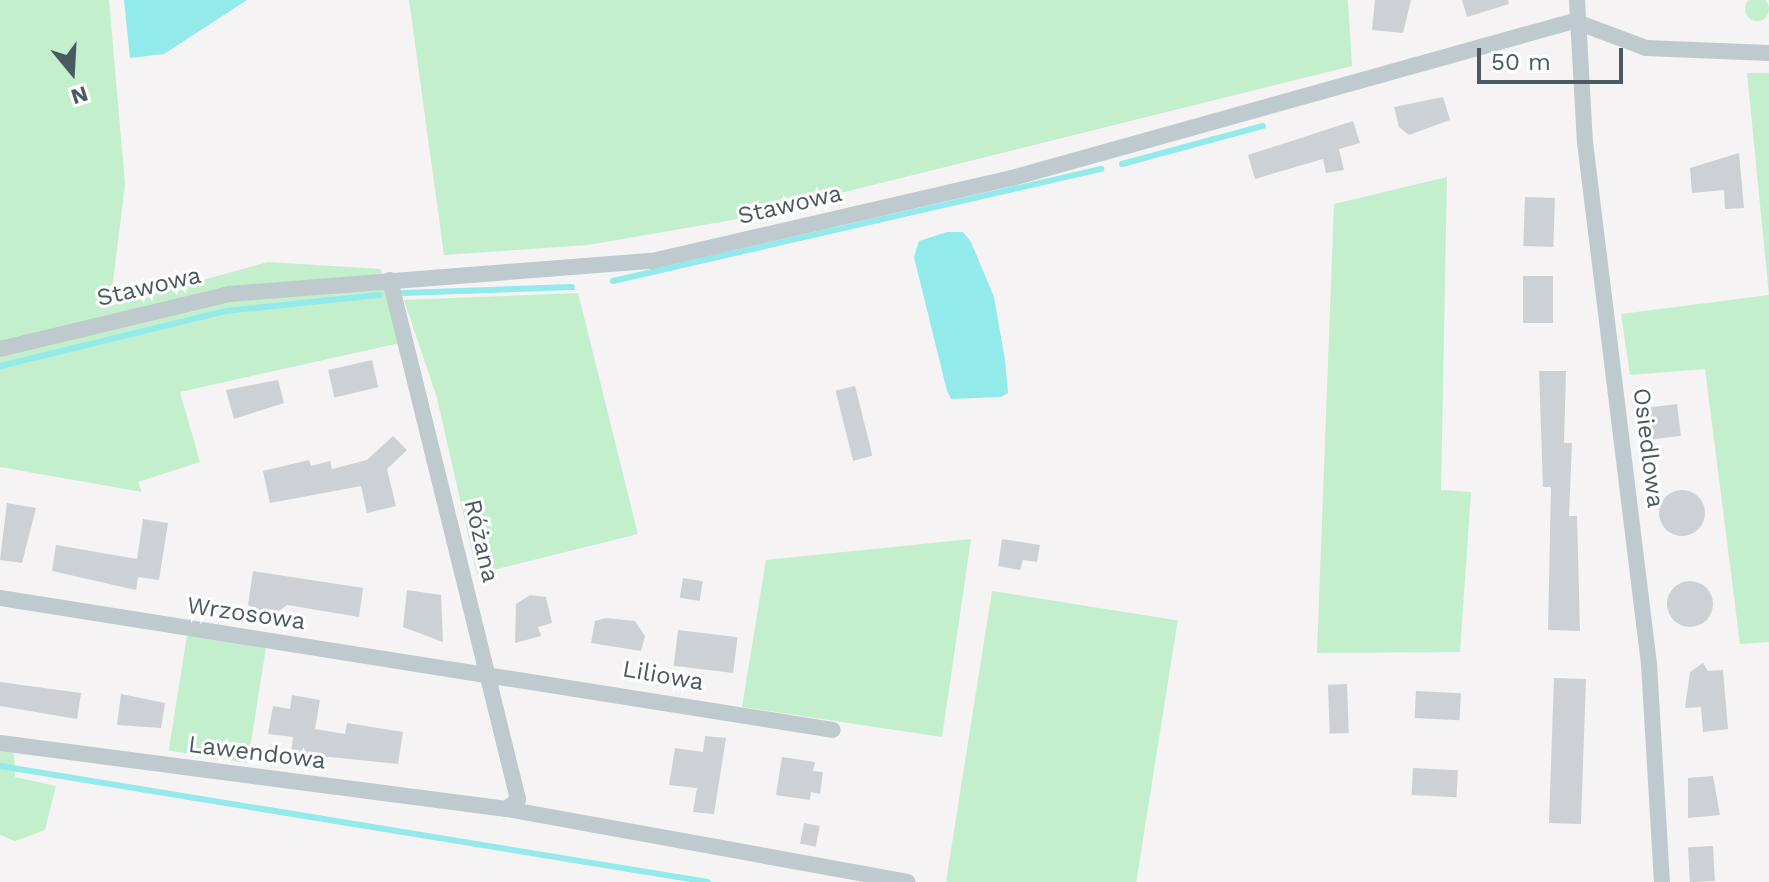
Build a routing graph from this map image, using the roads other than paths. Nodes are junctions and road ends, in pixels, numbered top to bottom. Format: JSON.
{"nodes":[{"id":1,"x":1577,"y":0,"type":"edge"},
{"id":2,"x":1574,"y":21,"type":"junction"},
{"id":3,"x":1769,"y":53,"type":"edge"},
{"id":4,"x":390,"y":280,"type":"junction"},
{"id":5,"x":0,"y":349,"type":"edge"},
{"id":6,"x":0,"y":598,"type":"edge"},
{"id":7,"x":486,"y":670,"type":"junction"},
{"id":8,"x":833,"y":730,"type":"dead end"},
{"id":9,"x":0,"y":743,"type":"edge"},
{"id":10,"x":507,"y":809,"type":"junction"},
{"id":11,"x":907,"y":882,"type":"edge"},
{"id":12,"x":1662,"y":882,"type":"edge"}],
"edges":[{"from":1,"to":2,"type":"street","name":"Osiedlowa"},
{"from":2,"to":3,"type":"street"},
{"from":2,"to":4,"type":"street","name":"Stawowa"},
{"from":2,"to":12,"type":"street","name":"Osiedlowa"},
{"from":4,"to":5,"type":"street","name":"Stawowa"},
{"from":4,"to":7,"type":"street","name":"Różana"},
{"from":6,"to":7,"type":"street","name":"Wrzosowa"},
{"from":7,"to":8,"type":"street","name":"Liliowa"},
{"from":7,"to":10,"type":"street","name":"Różana"},
{"from":9,"to":10,"type":"street","name":"Lawendowa"},
{"from":10,"to":11,"type":"street","name":"Lawendowa"}]}
